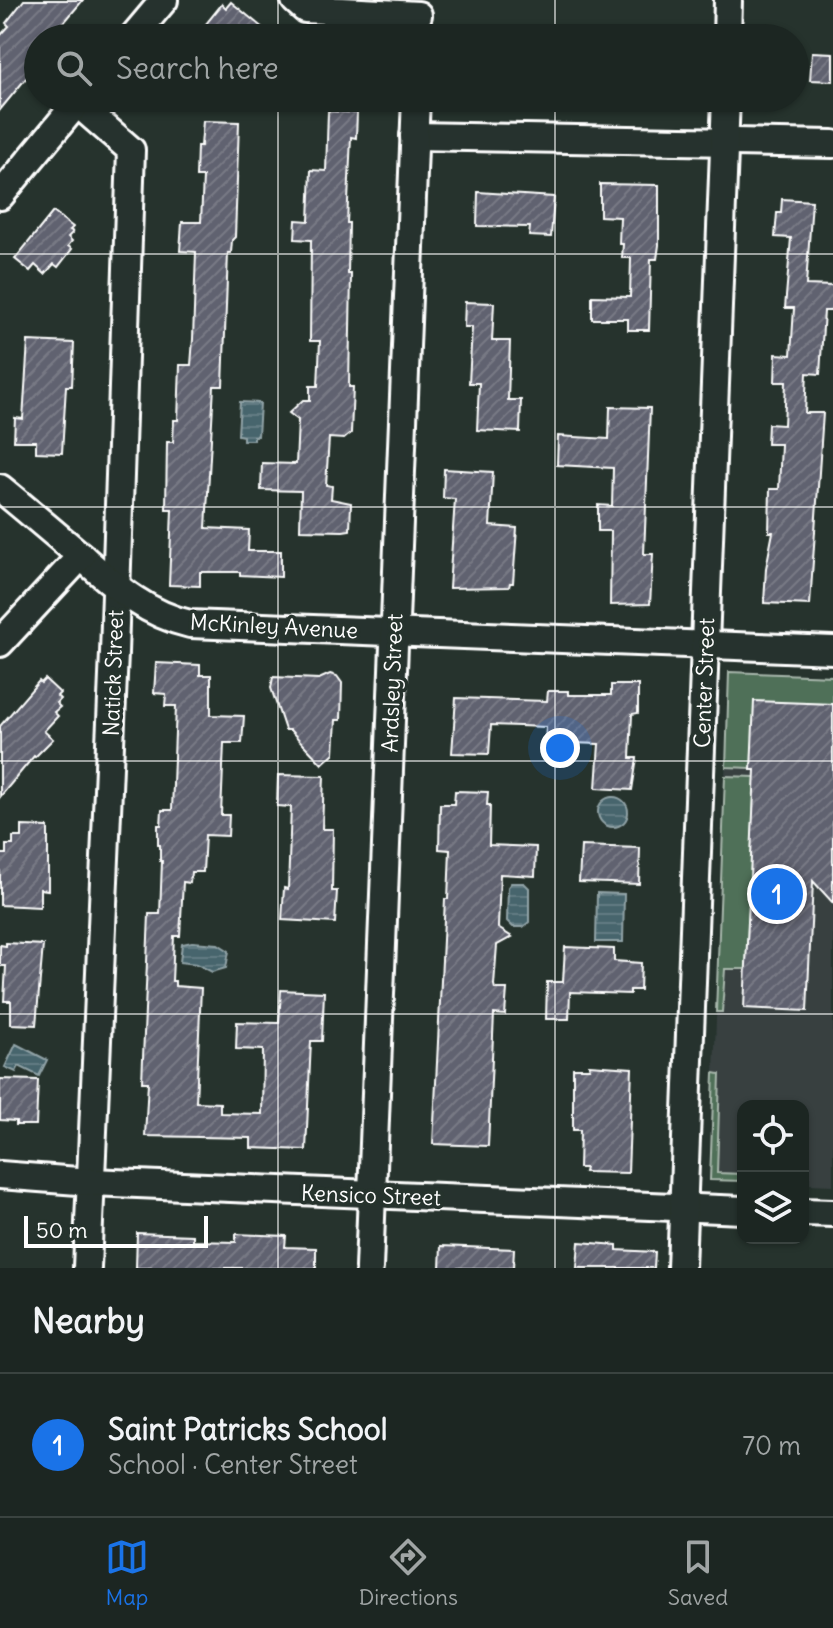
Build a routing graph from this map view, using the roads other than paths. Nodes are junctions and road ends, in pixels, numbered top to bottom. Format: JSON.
{"nodes":[{"id":1,"x":164,"y":0,"type":"edge"},
{"id":2,"x":295,"y":0,"type":"edge"},
{"id":3,"x":728,"y":0,"type":"edge"},
{"id":4,"x":418,"y":18,"type":"edge"},
{"id":5,"x":144,"y":24,"type":"edge"},
{"id":6,"x":727,"y":24,"type":"edge"},
{"id":7,"x":70,"y":112,"type":"edge"},
{"id":8,"x":91,"y":112,"type":"edge"},
{"id":9,"x":415,"y":112,"type":"edge"},
{"id":10,"x":726,"y":112,"type":"edge"},
{"id":11,"x":414,"y":136,"type":"junction"},
{"id":12,"x":725,"y":141,"type":"junction"},
{"id":13,"x":833,"y":144,"type":"edge"},
{"id":14,"x":0,"y":196,"type":"edge"},
{"id":15,"x":0,"y":488,"type":"edge"},
{"id":16,"x":81,"y":556,"type":"junction"},
{"id":17,"x":117,"y":588,"type":"junction"},
{"id":18,"x":394,"y":631,"type":"junction"},
{"id":19,"x":0,"y":643,"type":"edge"},
{"id":20,"x":705,"y":644,"type":"junction"},
{"id":21,"x":833,"y":650,"type":"edge"},
{"id":22,"x":0,"y":1175,"type":"edge"},
{"id":23,"x":91,"y":1182,"type":"junction"},
{"id":24,"x":371,"y":1195,"type":"junction"},
{"id":25,"x":684,"y":1208,"type":"junction"},
{"id":26,"x":737,"y":1210,"type":"edge"},
{"id":27,"x":809,"y":1212,"type":"edge"},
{"id":28,"x":833,"y":1213,"type":"edge"},
{"id":29,"x":87,"y":1268,"type":"edge"},
{"id":30,"x":369,"y":1268,"type":"edge"},
{"id":31,"x":681,"y":1268,"type":"edge"}],
"edges":[{"from":1,"to":5,"type":"street"},
{"from":2,"to":4,"type":"street"},
{"from":3,"to":6,"type":"street"},
{"from":7,"to":14,"type":"street"},
{"from":8,"to":17,"type":"street","name":"Natick Street"},
{"from":9,"to":11,"type":"street","name":"Ardsley Street"},
{"from":10,"to":12,"type":"street","name":"Center Street"},
{"from":11,"to":12,"type":"street"},
{"from":11,"to":18,"type":"street","name":"Ardsley Street"},
{"from":12,"to":13,"type":"street"},
{"from":12,"to":20,"type":"street","name":"Center Street"},
{"from":15,"to":16,"type":"street","name":"McKinley Avenue"},
{"from":16,"to":17,"type":"street","name":"McKinley Avenue"},
{"from":16,"to":19,"type":"street"},
{"from":17,"to":18,"type":"street","name":"McKinley Avenue"},
{"from":17,"to":23,"type":"street","name":"Natick Street"},
{"from":18,"to":20,"type":"street","name":"McKinley Avenue"},
{"from":18,"to":24,"type":"street","name":"Ardsley Street"},
{"from":20,"to":21,"type":"street","name":"McKinley Avenue"},
{"from":20,"to":25,"type":"street","name":"Center Street"},
{"from":22,"to":23,"type":"street","name":"Kensico Street"},
{"from":23,"to":24,"type":"street","name":"Kensico Street"},
{"from":23,"to":29,"type":"street","name":"Natick Street"},
{"from":24,"to":25,"type":"street","name":"Kensico Street"},
{"from":24,"to":30,"type":"street","name":"Ardsley Street"},
{"from":25,"to":26,"type":"street","name":"Kensico Street"},
{"from":25,"to":31,"type":"street","name":"Center Street"},
{"from":27,"to":28,"type":"street"}]}
